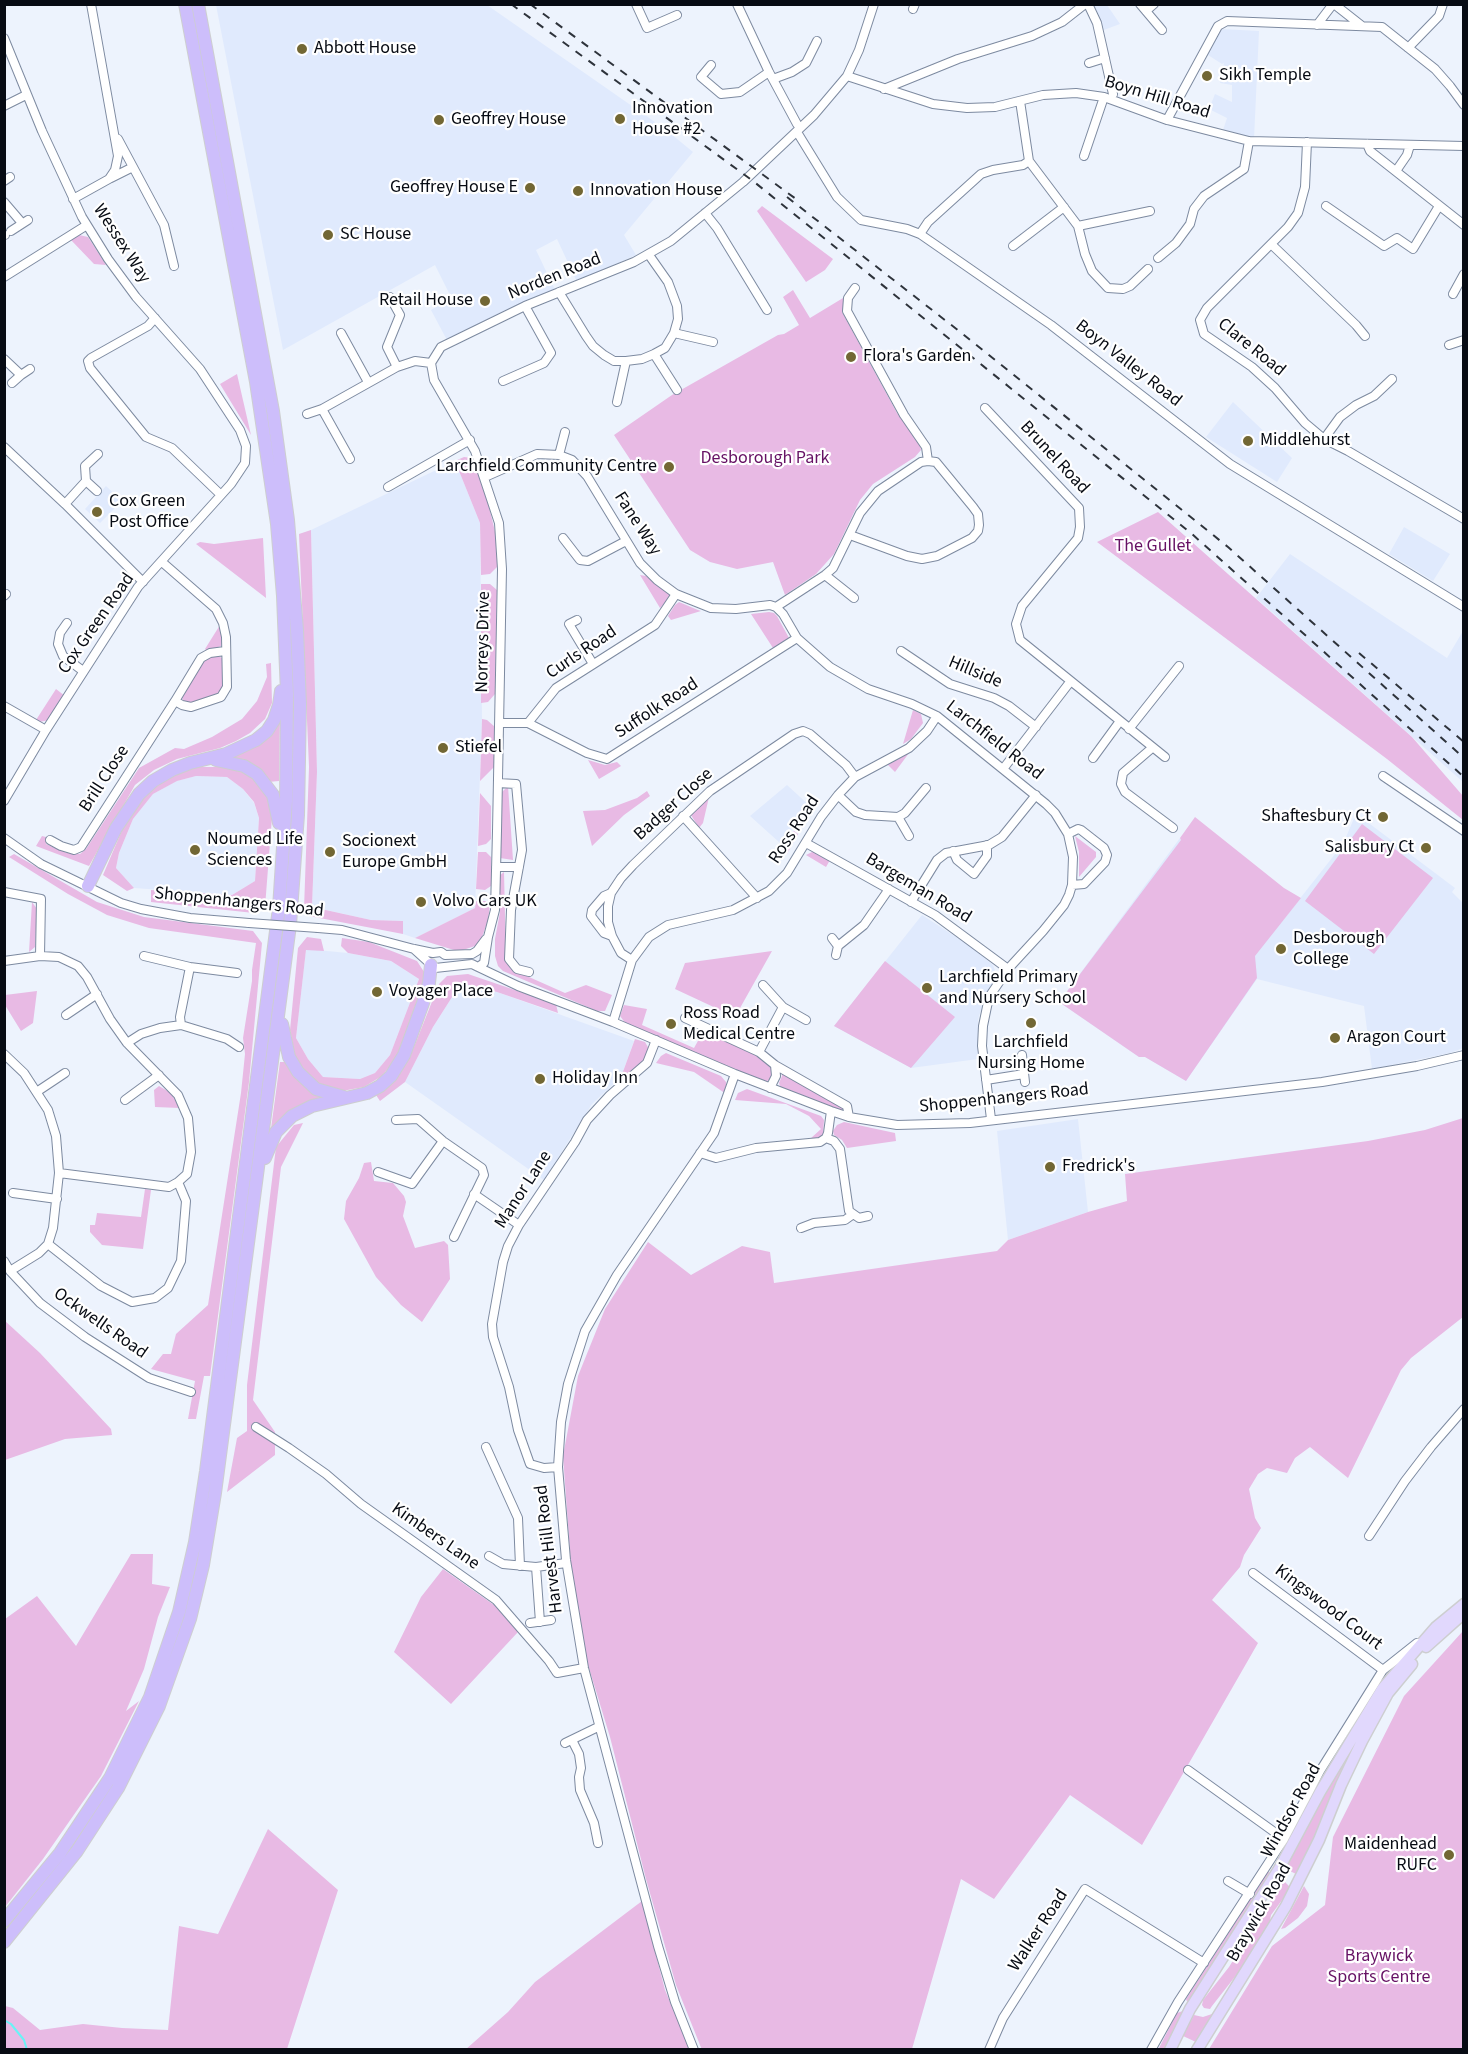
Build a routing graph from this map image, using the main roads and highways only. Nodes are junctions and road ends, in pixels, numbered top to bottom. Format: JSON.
{"nodes":[{"id":1,"x":185,"y":4,"type":"edge"},
{"id":2,"x":198,"y":4,"type":"edge"},
{"id":3,"x":285,"y":624,"type":"junction"},
{"id":4,"x":209,"y":759,"type":"junction"},
{"id":5,"x":282,"y":872,"type":"junction"},
{"id":6,"x":88,"y":886,"type":"road end"},
{"id":7,"x":435,"y":963,"type":"road end"},
{"id":8,"x":281,"y":998,"type":"junction"},
{"id":9,"x":350,"y":1097,"type":"junction"},
{"id":10,"x":256,"y":1191,"type":"junction"},
{"id":11,"x":1464,"y":1604,"type":"edge"},
{"id":12,"x":1464,"y":1614,"type":"edge"},
{"id":13,"x":4,"y":1921,"type":"edge"},
{"id":14,"x":4,"y":1942,"type":"edge"},
{"id":15,"x":1170,"y":2049,"type":"edge"},
{"id":16,"x":1197,"y":2049,"type":"edge"}],
"edges":[{"from":1,"to":3,"type":"highway"},
{"from":2,"to":8,"type":"highway"},
{"from":3,"to":4,"type":"highway"},
{"from":3,"to":5,"type":"highway"},
{"from":4,"to":5,"type":"highway"},
{"from":4,"to":6,"type":"highway"},
{"from":5,"to":13,"type":"highway"},
{"from":7,"to":9,"type":"highway"},
{"from":8,"to":9,"type":"highway"},
{"from":8,"to":10,"type":"highway"},
{"from":9,"to":10,"type":"highway"},
{"from":10,"to":14,"type":"highway"},
{"from":11,"to":15,"type":"main road","name":"Windsor Road"},
{"from":12,"to":16,"type":"main road","name":"Braywick Road"}]}
